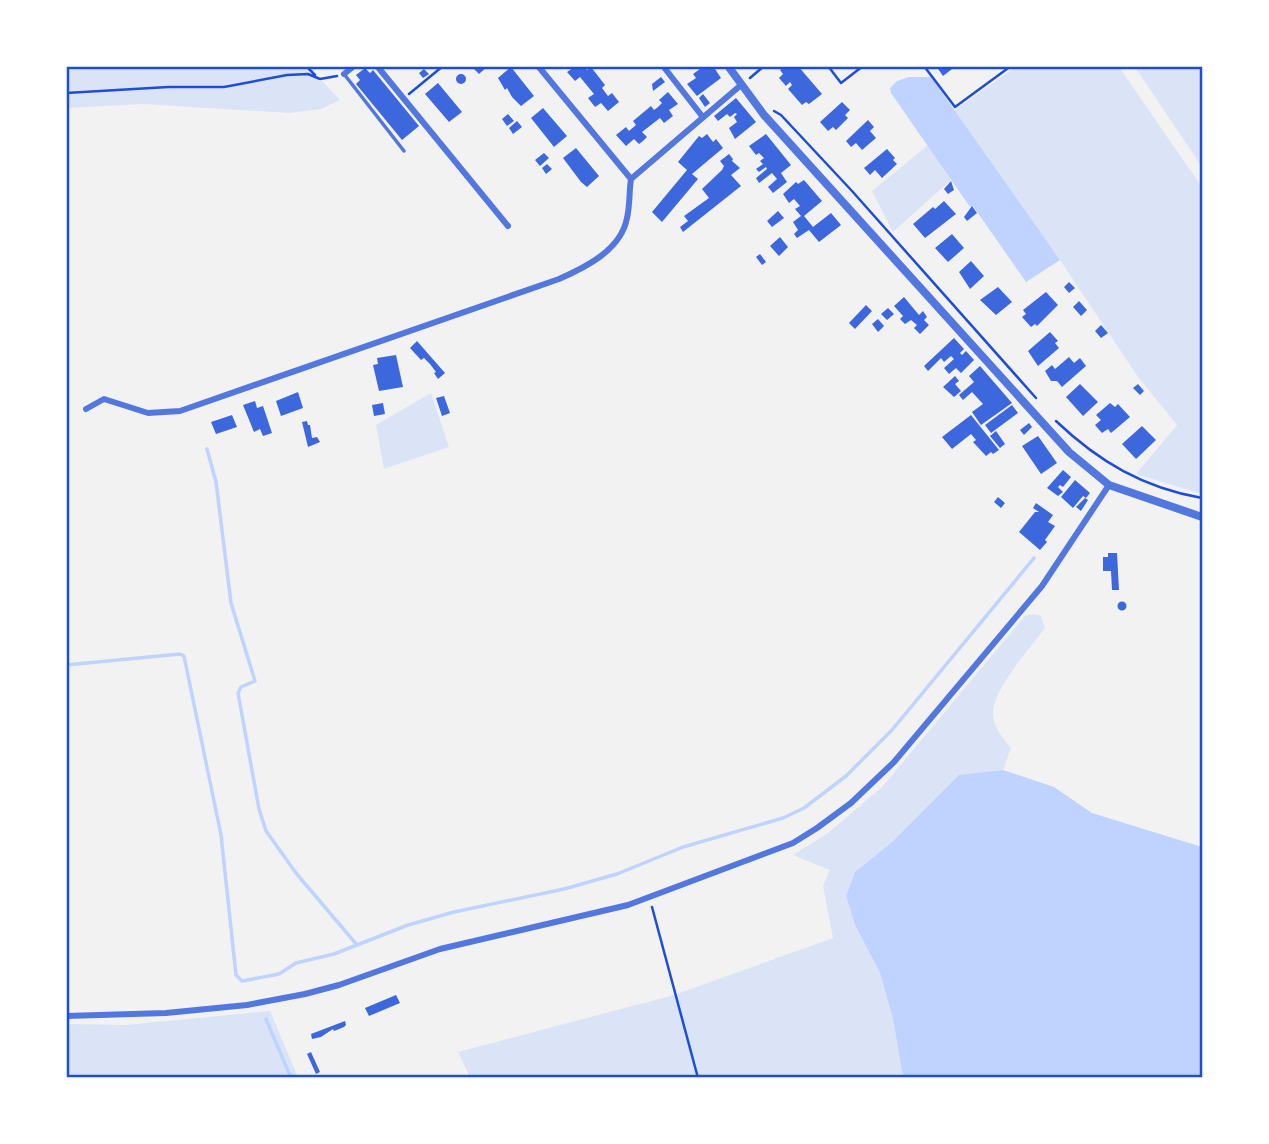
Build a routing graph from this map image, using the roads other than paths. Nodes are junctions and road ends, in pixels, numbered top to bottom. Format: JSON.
{"nodes":[{"id":1,"x":354,"y":66,"type":"edge"},
{"id":2,"x":377,"y":66,"type":"edge"},
{"id":3,"x":538,"y":66,"type":"edge"},
{"id":4,"x":663,"y":66,"type":"edge"},
{"id":5,"x":728,"y":66,"type":"edge"},
{"id":6,"x":344,"y":74,"type":"joint"},
{"id":7,"x":741,"y":85,"type":"junction"},
{"id":8,"x":702,"y":116,"type":"junction"},
{"id":9,"x":404,"y":151,"type":"dead end"},
{"id":10,"x":631,"y":179,"type":"junction"},
{"id":11,"x":508,"y":226,"type":"dead end"},
{"id":12,"x":86,"y":409,"type":"dead end"},
{"id":13,"x":1110,"y":485,"type":"junction"},
{"id":14,"x":1202,"y":517,"type":"edge"},
{"id":15,"x":66,"y":1016,"type":"edge"}],
"edges":[{"from":1,"to":6,"type":"street"},
{"from":2,"to":11,"type":"street"},
{"from":3,"to":10,"type":"street"},
{"from":4,"to":8,"type":"street"},
{"from":5,"to":7,"type":"street"},
{"from":6,"to":9,"type":"lane"},
{"from":7,"to":8,"type":"street"},
{"from":7,"to":13,"type":"street"},
{"from":8,"to":10,"type":"street"},
{"from":10,"to":12,"type":"street"},
{"from":13,"to":14,"type":"street"},
{"from":13,"to":15,"type":"street"}]}
